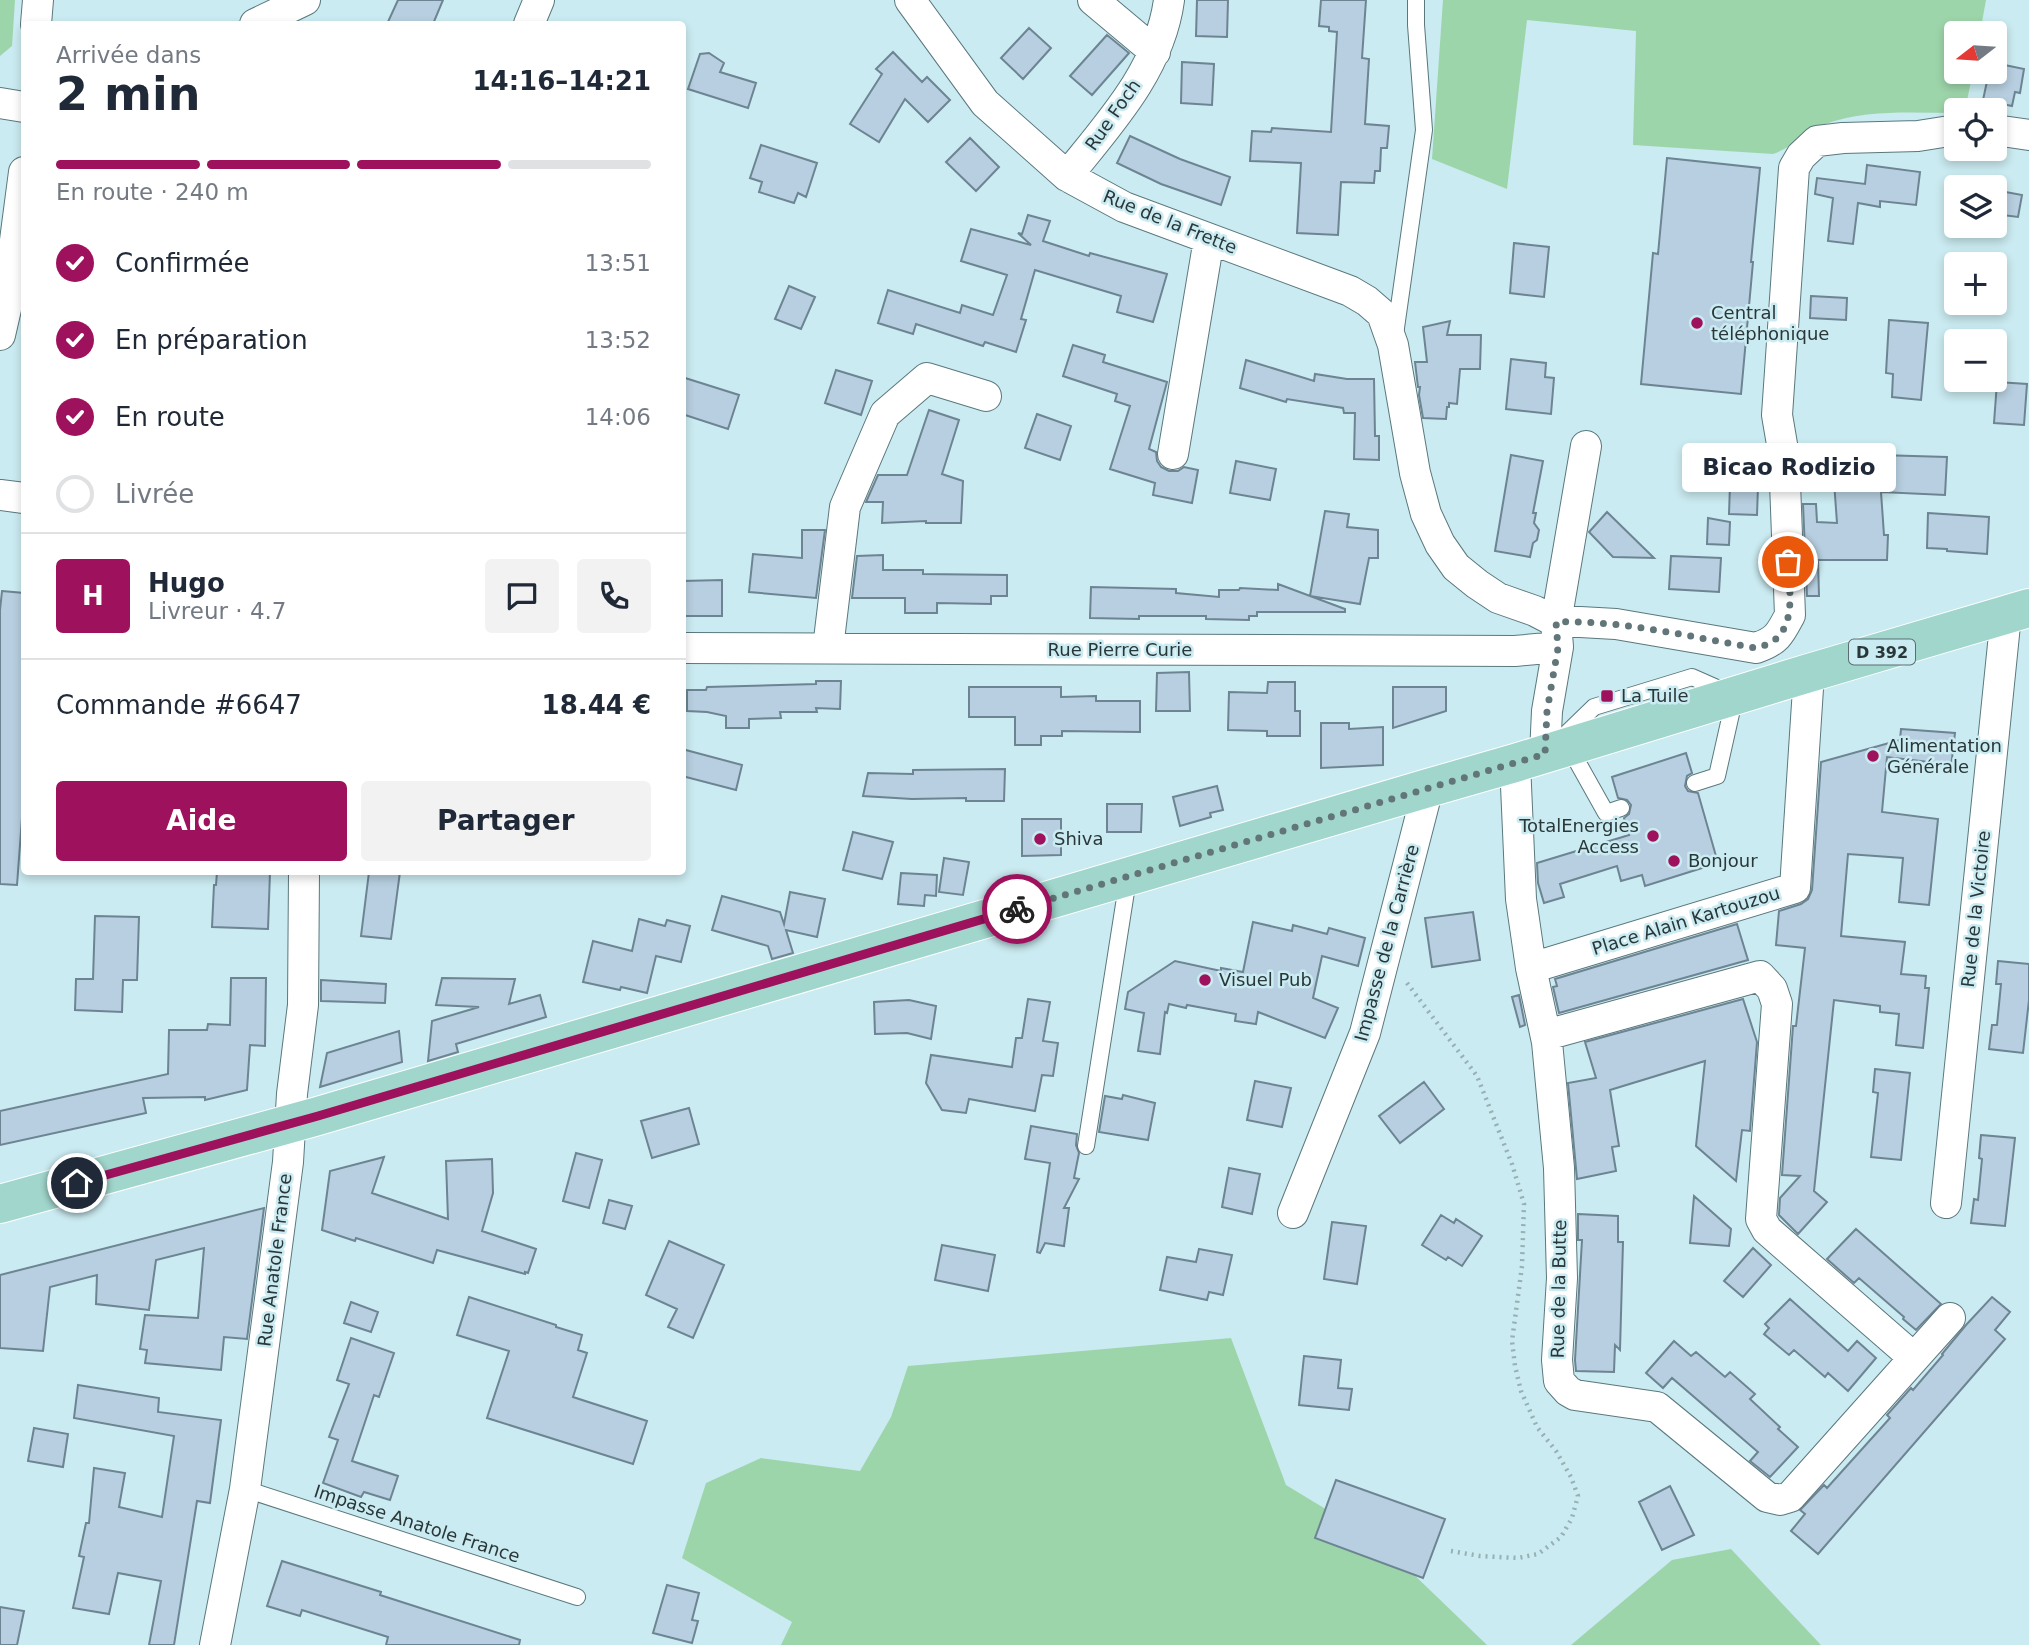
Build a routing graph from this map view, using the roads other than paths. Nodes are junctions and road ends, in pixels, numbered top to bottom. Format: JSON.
{"nodes":[{"id":1,"x":38,"y":0,"type":"edge"},
{"id":2,"x":305,"y":0,"type":"edge"},
{"id":3,"x":540,"y":0,"type":"edge"},
{"id":4,"x":910,"y":0,"type":"edge"},
{"id":5,"x":1093,"y":0,"type":"edge"},
{"id":6,"x":1169,"y":0,"type":"edge"},
{"id":7,"x":1416,"y":0,"type":"edge"},
{"id":8,"x":36,"y":21,"type":"edge"},
{"id":9,"x":261,"y":21,"type":"edge"},
{"id":10,"x":530,"y":21,"type":"edge"},
{"id":11,"x":1155,"y":52,"type":"junction"},
{"id":12,"x":0,"y":103,"type":"edge"},
{"id":13,"x":21,"y":106,"type":"edge"},
{"id":14,"x":1944,"y":132,"type":"edge"},
{"id":15,"x":2007,"y":132,"type":"edge"},
{"id":16,"x":2029,"y":135,"type":"edge"},
{"id":17,"x":1068,"y":176,"type":"junction"},
{"id":18,"x":21,"y":195,"type":"edge"},
{"id":19,"x":1209,"y":239,"type":"junction"},
{"id":20,"x":0,"y":335,"type":"edge"},
{"id":21,"x":1394,"y":345,"type":"junction"},
{"id":22,"x":986,"y":396,"type":"dead end"},
{"id":23,"x":1586,"y":446,"type":"dead end"},
{"id":24,"x":1173,"y":454,"type":"dead end"},
{"id":25,"x":0,"y":495,"type":"edge"},
{"id":26,"x":21,"y":498,"type":"edge"},
{"id":27,"x":2018,"y":612,"type":"edge"},
{"id":28,"x":1557,"y":635,"type":"junction"},
{"id":29,"x":686,"y":648,"type":"edge"},
{"id":30,"x":828,"y":648,"type":"junction"},
{"id":31,"x":1809,"y":673,"type":"junction"},
{"id":32,"x":1735,"y":696,"type":"junction"},
{"id":33,"x":1543,"y":755,"type":"junction"},
{"id":34,"x":1695,"y":783,"type":"dead end"},
{"id":35,"x":1428,"y":788,"type":"junction"},
{"id":36,"x":1621,"y":808,"type":"dead end"},
{"id":37,"x":304,"y":875,"type":"edge"},
{"id":38,"x":1128,"y":876,"type":"junction"},
{"id":39,"x":1531,"y":968,"type":"junction"},
{"id":40,"x":1546,"y":1035,"type":"junction"},
{"id":41,"x":289,"y":1124,"type":"junction"},
{"id":42,"x":1086,"y":1146,"type":"dead end"},
{"id":43,"x":1945,"y":1203,"type":"dead end"},
{"id":44,"x":0,"y":1204,"type":"edge"},
{"id":45,"x":1293,"y":1213,"type":"dead end"},
{"id":46,"x":1950,"y":1318,"type":"dead end"},
{"id":47,"x":1914,"y":1358,"type":"junction"},
{"id":48,"x":245,"y":1489,"type":"junction"},
{"id":49,"x":577,"y":1597,"type":"dead end"},
{"id":50,"x":215,"y":1645,"type":"edge"}],
"edges":[{"from":1,"to":8,"type":"street"},
{"from":2,"to":9,"type":"street"},
{"from":3,"to":10,"type":"street"},
{"from":4,"to":17,"type":"street","name":"Rue de la Frette"},
{"from":5,"to":11,"type":"street"},
{"from":6,"to":11,"type":"street","name":"Rue Foch"},
{"from":7,"to":21,"type":"lane","name":"Rue de la Frette"},
{"from":11,"to":17,"type":"street","name":"Rue Foch"},
{"from":12,"to":13,"type":"street"},
{"from":14,"to":28,"type":"street","name":"Rue de la Frette"},
{"from":15,"to":16,"type":"street"},
{"from":17,"to":19,"type":"street","name":"Rue de la Frette"},
{"from":18,"to":20,"type":"street"},
{"from":19,"to":21,"type":"street","name":"Rue de la Frette"},
{"from":19,"to":24,"type":"street"},
{"from":21,"to":28,"type":"street","name":"Rue de la Frette"},
{"from":22,"to":30,"type":"street"},
{"from":23,"to":28,"type":"street","name":"Rue de la Butte"},
{"from":25,"to":26,"type":"street"},
{"from":27,"to":31,"type":"main road","number":"D 392"},
{"from":27,"to":43,"type":"street","name":"Rue de la Victoire"},
{"from":28,"to":30,"type":"street","name":"Rue Pierre Curie"},
{"from":28,"to":33,"type":"street","name":"Rue de la Butte"},
{"from":29,"to":30,"type":"street","name":"Rue Pierre Curie"},
{"from":31,"to":32,"type":"main road","number":"D 392"},
{"from":31,"to":39,"type":"street","name":"Place Alain Kartouzou"},
{"from":32,"to":33,"type":"main road","number":"D 392"},
{"from":32,"to":34,"type":"lane"},
{"from":33,"to":35,"type":"main road","number":"D 392"},
{"from":33,"to":36,"type":"lane"},
{"from":33,"to":39,"type":"street","name":"Rue de la Butte"},
{"from":35,"to":38,"type":"main road","number":"D 392"},
{"from":35,"to":45,"type":"street","name":"Impasse de la Carrière"},
{"from":37,"to":41,"type":"street","name":"Rue Anatole France"},
{"from":38,"to":41,"type":"main road","number":"D 392"},
{"from":38,"to":42,"type":"lane"},
{"from":39,"to":40,"type":"street","name":"Rue de la Butte"},
{"from":40,"to":47,"type":"street"},
{"from":40,"to":47,"type":"street","name":"Rue de la Butte"},
{"from":41,"to":44,"type":"main road","number":"D 392"},
{"from":41,"to":48,"type":"street","name":"Rue Anatole France"},
{"from":46,"to":47,"type":"street","name":"Rue de la Butte"},
{"from":48,"to":49,"type":"lane","name":"Impasse Anatole France"},
{"from":48,"to":50,"type":"street","name":"Rue Anatole France"}]}
